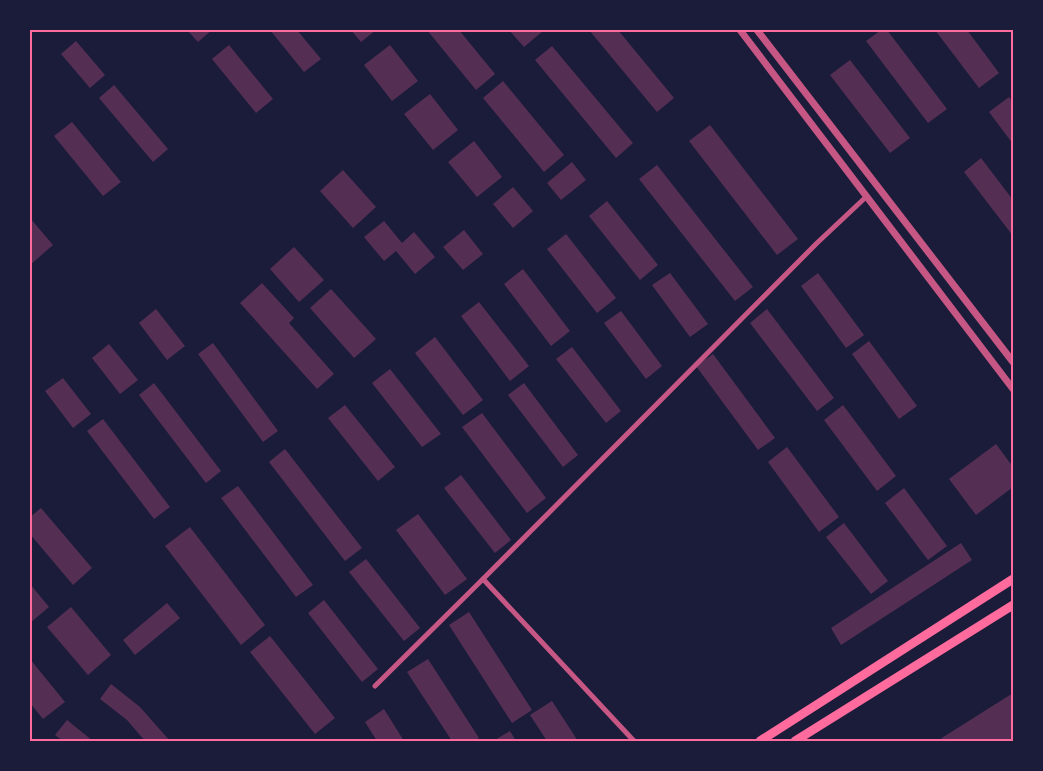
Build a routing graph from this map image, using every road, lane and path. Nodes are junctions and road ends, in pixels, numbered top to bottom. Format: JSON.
{"nodes":[{"id":1,"x":740,"y":30,"type":"edge"},
{"id":2,"x":757,"y":30,"type":"edge"},
{"id":3,"x":867,"y":196,"type":"junction"},
{"id":4,"x":1013,"y":362,"type":"edge"},
{"id":5,"x":1013,"y":389,"type":"edge"},
{"id":6,"x":483,"y":579,"type":"junction"},
{"id":7,"x":1013,"y":579,"type":"edge"},
{"id":8,"x":1013,"y":605,"type":"edge"},
{"id":9,"x":375,"y":686,"type":"dead end"},
{"id":10,"x":634,"y":741,"type":"edge"},
{"id":11,"x":760,"y":741,"type":"edge"},
{"id":12,"x":795,"y":741,"type":"edge"}],
"edges":[{"from":1,"to":3,"type":"street"},
{"from":2,"to":4,"type":"street"},
{"from":3,"to":5,"type":"street"},
{"from":3,"to":6,"type":"street"},
{"from":6,"to":9,"type":"street"},
{"from":6,"to":10,"type":"street"},
{"from":7,"to":11,"type":"main road"},
{"from":8,"to":12,"type":"main road"}]}
